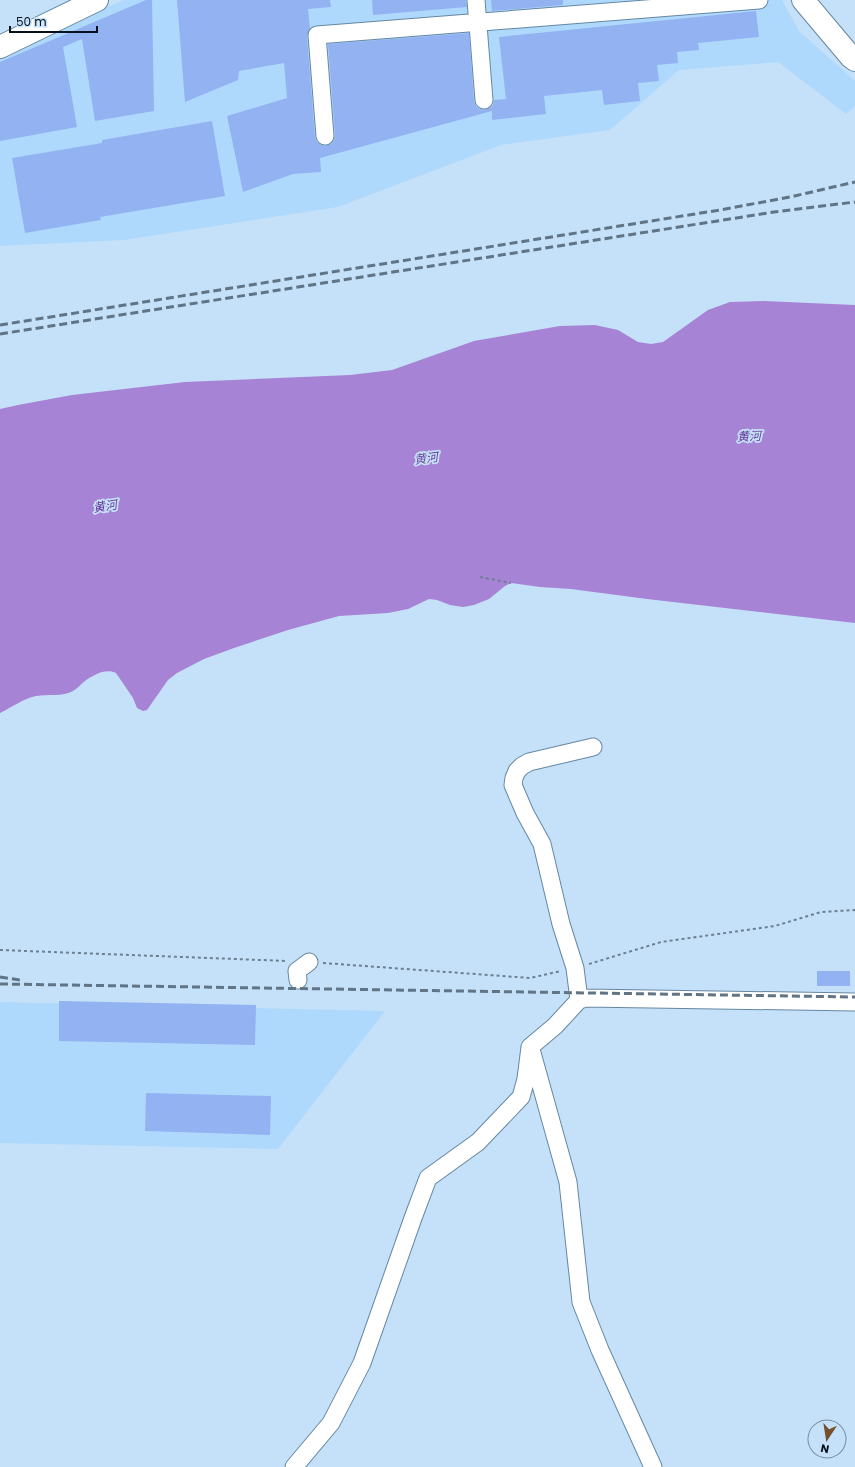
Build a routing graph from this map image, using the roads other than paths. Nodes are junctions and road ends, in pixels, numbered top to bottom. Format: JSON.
{"nodes":[{"id":1,"x":97,"y":0,"type":"edge"},
{"id":2,"x":476,"y":0,"type":"edge"},
{"id":3,"x":759,"y":0,"type":"edge"},
{"id":4,"x":803,"y":0,"type":"edge"},
{"id":5,"x":477,"y":22,"type":"junction"},
{"id":6,"x":0,"y":47,"type":"edge"},
{"id":7,"x":855,"y":60,"type":"edge"},
{"id":8,"x":484,"y":100,"type":"dead end"},
{"id":9,"x":325,"y":136,"type":"dead end"},
{"id":10,"x":593,"y":747,"type":"dead end"},
{"id":11,"x":309,"y":962,"type":"road end"},
{"id":12,"x":298,"y":980,"type":"dead end"},
{"id":13,"x":579,"y":1000,"type":"junction"},
{"id":14,"x":855,"y":1002,"type":"edge"},
{"id":15,"x":530,"y":1047,"type":"junction"},
{"id":16,"x":294,"y":1467,"type":"edge"},
{"id":17,"x":653,"y":1467,"type":"edge"}],
"edges":[{"from":1,"to":6,"type":"main road"},
{"from":2,"to":5,"type":"street"},
{"from":3,"to":5,"type":"street"},
{"from":4,"to":7,"type":"main road"},
{"from":5,"to":8,"type":"street"},
{"from":5,"to":9,"type":"street"},
{"from":10,"to":13,"type":"street"},
{"from":11,"to":12,"type":"street"},
{"from":13,"to":14,"type":"street"},
{"from":13,"to":15,"type":"street"},
{"from":15,"to":16,"type":"street"},
{"from":15,"to":17,"type":"street"}]}
